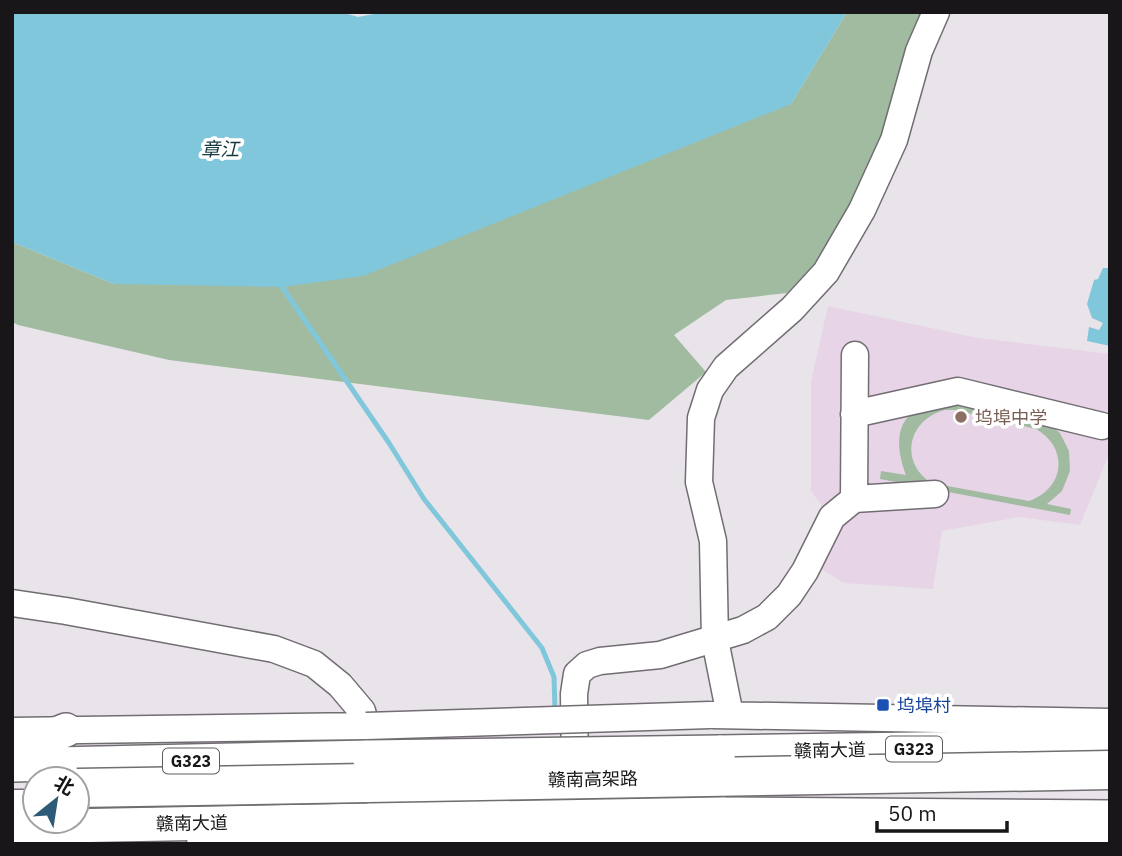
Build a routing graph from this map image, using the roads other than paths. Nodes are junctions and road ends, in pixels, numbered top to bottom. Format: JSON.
{"nodes":[{"id":1,"x":936,"y":12,"type":"edge"},
{"id":2,"x":855,"y":355,"type":"dead end"},
{"id":3,"x":854,"y":414,"type":"junction"},
{"id":4,"x":1102,"y":426,"type":"dead end"},
{"id":5,"x":935,"y":494,"type":"dead end"},
{"id":6,"x":854,"y":499,"type":"junction"},
{"id":7,"x":12,"y":603,"type":"edge"},
{"id":8,"x":715,"y":639,"type":"junction"},
{"id":9,"x":720,"y":715,"type":"junction"},
{"id":10,"x":1110,"y":722,"type":"edge"},
{"id":11,"x":66,"y":730,"type":"junction"},
{"id":12,"x":12,"y":731,"type":"edge"},
{"id":13,"x":367,"y":741,"type":"junction"},
{"id":14,"x":1110,"y":746,"type":"edge"},
{"id":15,"x":12,"y":752,"type":"edge"},
{"id":16,"x":12,"y":765,"type":"edge"},
{"id":17,"x":1110,"y":770,"type":"edge"},
{"id":18,"x":91,"y":788,"type":"edge"},
{"id":19,"x":1110,"y":793,"type":"edge"},
{"id":20,"x":91,"y":807,"type":"edge"},
{"id":21,"x":1110,"y":817,"type":"edge"},
{"id":22,"x":136,"y":824,"type":"junction"},
{"id":23,"x":12,"y":827,"type":"edge"},
{"id":24,"x":372,"y":830,"type":"junction"},
{"id":25,"x":722,"y":831,"type":"edge"},
{"id":26,"x":1110,"y":834,"type":"edge"},
{"id":27,"x":277,"y":842,"type":"edge"},
{"id":28,"x":200,"y":844,"type":"edge"},
{"id":29,"x":576,"y":844,"type":"edge"}],
"edges":[{"from":1,"to":8,"type":"street"},
{"from":2,"to":3,"type":"street"},
{"from":3,"to":4,"type":"street"},
{"from":3,"to":6,"type":"street"},
{"from":5,"to":6,"type":"street"},
{"from":6,"to":8,"type":"street"},
{"from":7,"to":13,"type":"street"},
{"from":8,"to":9,"type":"street"},
{"from":8,"to":29,"type":"street"},
{"from":9,"to":10,"type":"street"},
{"from":9,"to":13,"type":"street","bridge":true},
{"from":11,"to":12,"type":"street"},
{"from":11,"to":13,"type":"street"},
{"from":11,"to":15,"type":"main road"},
{"from":13,"to":14,"type":"main road","name":"赣南大道","number":"G323","bridge":true},
{"from":13,"to":16,"type":"main road","number":"G323"},
{"from":17,"to":18,"type":"highway","name":"赣南高架路","bridge":true},
{"from":19,"to":20,"type":"highway","name":"赣南高架路"},
{"from":21,"to":25,"type":"main road"},
{"from":22,"to":23,"type":"main road","name":"赣南大道"},
{"from":22,"to":24,"type":"main road","name":"赣南大道"},
{"from":22,"to":27,"type":"main road"},
{"from":24,"to":25,"type":"main road","name":"赣南大道","bridge":true},
{"from":24,"to":27,"type":"street"},
{"from":25,"to":26,"type":"street"},
{"from":27,"to":28,"type":"street"}]}
